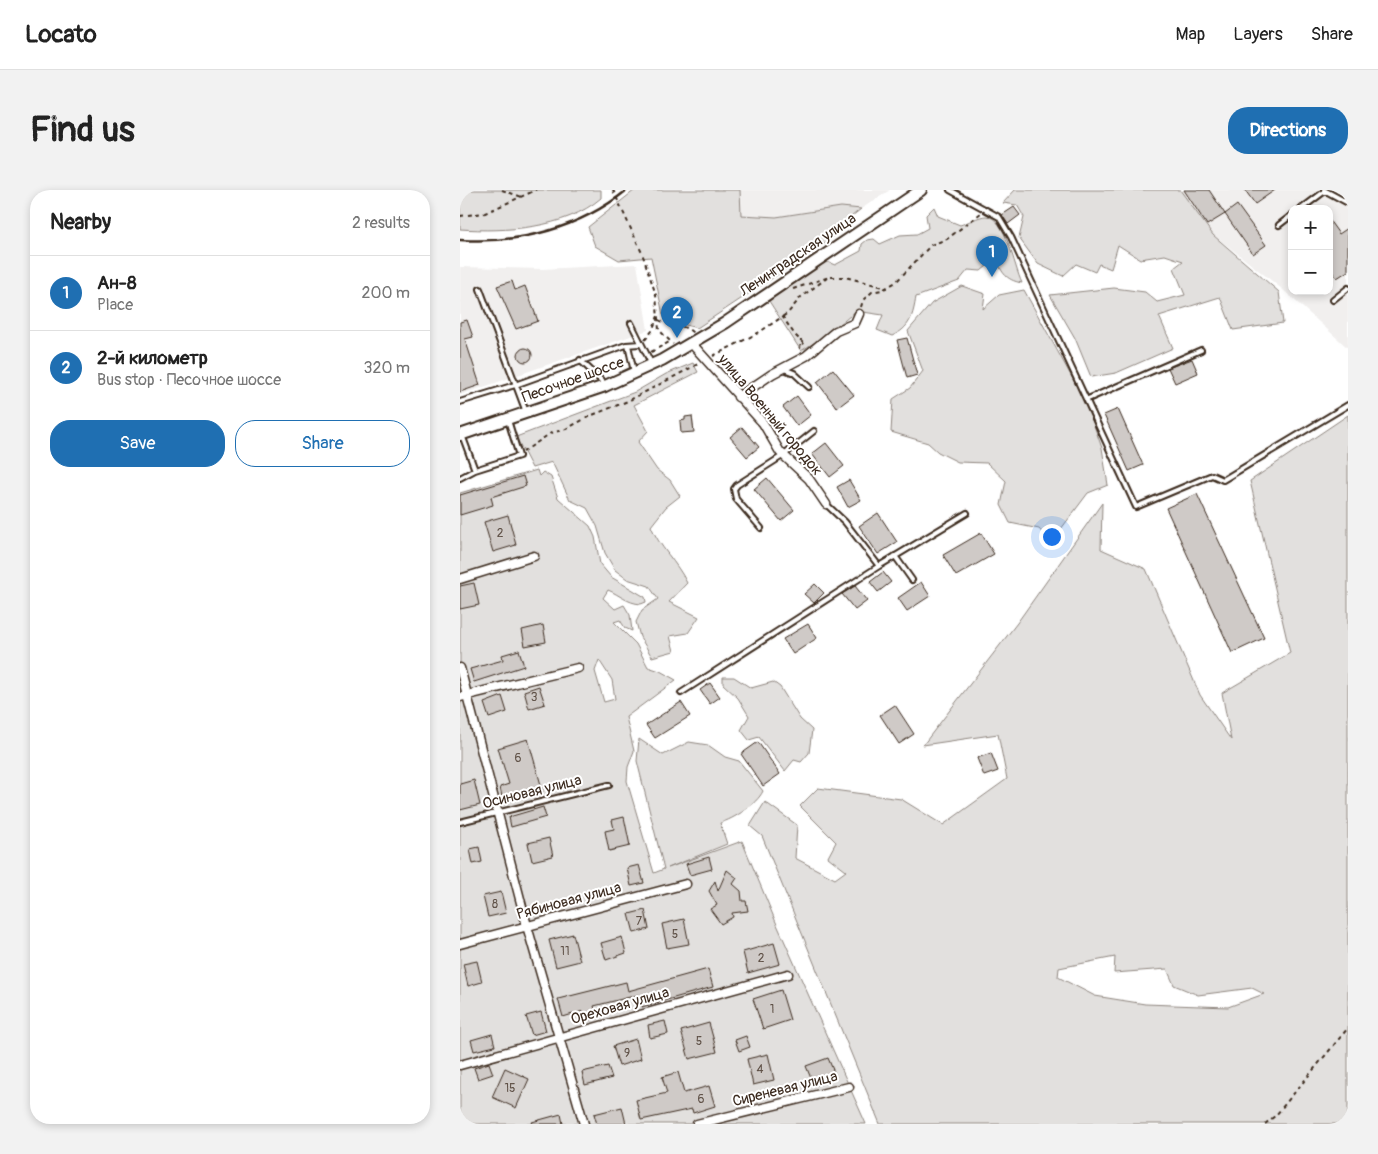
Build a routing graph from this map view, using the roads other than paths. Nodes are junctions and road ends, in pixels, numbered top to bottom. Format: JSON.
{"nodes":[{"id":1,"x":921,"y":190,"type":"edge"},
{"id":2,"x":950,"y":190,"type":"edge"},
{"id":3,"x":1324,"y":191,"type":"edge"},
{"id":4,"x":1348,"y":203,"type":"edge"},
{"id":5,"x":1305,"y":205,"type":"edge"},
{"id":6,"x":1288,"y":218,"type":"edge"},
{"id":7,"x":1278,"y":225,"type":"dead end"},
{"id":8,"x":480,"y":288,"type":"dead end"},
{"id":9,"x":1348,"y":288,"type":"edge"},
{"id":10,"x":1333,"y":300,"type":"dead end"},
{"id":11,"x":859,"y":314,"type":"road end"},
{"id":12,"x":631,"y":323,"type":"dead end"},
{"id":13,"x":693,"y":340,"type":"junction"},
{"id":14,"x":628,"y":344,"type":"junction"},
{"id":15,"x":640,"y":344,"type":"junction"},
{"id":16,"x":1201,"y":350,"type":"dead end"},
{"id":17,"x":580,"y":360,"type":"junction"},
{"id":18,"x":652,"y":365,"type":"junction"},
{"id":19,"x":782,"y":368,"type":"junction"},
{"id":20,"x":634,"y":374,"type":"junction"},
{"id":21,"x":515,"y":385,"type":"junction"},
{"id":22,"x":607,"y":385,"type":"junction"},
{"id":23,"x":809,"y":387,"type":"dead end"},
{"id":24,"x":738,"y":396,"type":"junction"},
{"id":25,"x":1088,"y":400,"type":"junction"},
{"id":26,"x":460,"y":402,"type":"edge"},
{"id":27,"x":1348,"y":405,"type":"edge"},
{"id":28,"x":526,"y":414,"type":"junction"},
{"id":29,"x":508,"y":420,"type":"junction"},
{"id":30,"x":814,"y":431,"type":"dead end"},
{"id":31,"x":461,"y":435,"type":"edge"},
{"id":32,"x":784,"y":455,"type":"junction"},
{"id":33,"x":475,"y":470,"type":"junction"},
{"id":34,"x":460,"y":478,"type":"edge"},
{"id":35,"x":826,"y":504,"type":"joint"},
{"id":36,"x":967,"y":513,"type":"dead end"},
{"id":37,"x":761,"y":528,"type":"dead end"},
{"id":38,"x":534,"y":556,"type":"dead end"},
{"id":39,"x":895,"y":556,"type":"junction"},
{"id":40,"x":879,"y":566,"type":"junction"},
{"id":41,"x":460,"y":579,"type":"edge"},
{"id":42,"x":912,"y":580,"type":"dead end"},
{"id":43,"x":460,"y":668,"type":"edge"},
{"id":44,"x":578,"y":668,"type":"dead end"},
{"id":45,"x":681,"y":693,"type":"dead end"},
{"id":46,"x":464,"y":695,"type":"edge"},
{"id":47,"x":609,"y":785,"type":"dead end"},
{"id":48,"x":497,"y":812,"type":"junction"},
{"id":49,"x":460,"y":822,"type":"edge"},
{"id":50,"x":686,"y":884,"type":"dead end"},
{"id":51,"x":527,"y":926,"type":"junction"},
{"id":52,"x":460,"y":944,"type":"edge"},
{"id":53,"x":788,"y":974,"type":"dead end"},
{"id":54,"x":559,"y":1038,"type":"junction"},
{"id":55,"x":460,"y":1065,"type":"edge"},
{"id":56,"x":849,"y":1087,"type":"dead end"},
{"id":57,"x":584,"y":1124,"type":"edge"},
{"id":58,"x":697,"y":1124,"type":"edge"}],
"edges":[{"from":1,"to":13,"type":"main road","name":"Ленинградская улица"},
{"from":2,"to":25,"type":"lane"},
{"from":3,"to":4,"type":"lane"},
{"from":3,"to":5,"type":"lane"},
{"from":6,"to":7,"type":"lane"},
{"from":8,"to":21,"type":"lane"},
{"from":9,"to":10,"type":"lane"},
{"from":11,"to":19,"type":"street"},
{"from":12,"to":15,"type":"lane"},
{"from":13,"to":18,"type":"main road","name":"Песочное шоссе"},
{"from":13,"to":24,"type":"street","name":"улица Военный городок"},
{"from":14,"to":15,"type":"lane"},
{"from":14,"to":17,"type":"lane"},
{"from":14,"to":20,"type":"lane"},
{"from":15,"to":18,"type":"lane"},
{"from":16,"to":25,"type":"lane"},
{"from":17,"to":21,"type":"lane"},
{"from":17,"to":22,"type":"lane"},
{"from":18,"to":20,"type":"main road","name":"Песочное шоссе"},
{"from":19,"to":23,"type":"lane"},
{"from":19,"to":24,"type":"street"},
{"from":20,"to":22,"type":"main road","name":"Песочное шоссе"},
{"from":21,"to":26,"type":"lane"},
{"from":21,"to":28,"type":"lane"},
{"from":22,"to":28,"type":"main road","name":"Песочное шоссе"},
{"from":24,"to":32,"type":"street","name":"улица Военный городок"},
{"from":25,"to":27,"type":"lane"},
{"from":28,"to":29,"type":"main road","name":"Песочное шоссе"},
{"from":29,"to":31,"type":"main road","name":"Песочное шоссе"},
{"from":29,"to":33,"type":"lane"},
{"from":30,"to":32,"type":"lane"},
{"from":31,"to":33,"type":"lane"},
{"from":32,"to":35,"type":"street","name":"улица Военный городок"},
{"from":32,"to":37,"type":"lane"},
{"from":33,"to":34,"type":"lane"},
{"from":35,"to":40,"type":"lane"},
{"from":36,"to":39,"type":"lane"},
{"from":38,"to":41,"type":"street"},
{"from":39,"to":40,"type":"lane"},
{"from":39,"to":42,"type":"lane"},
{"from":40,"to":45,"type":"lane"},
{"from":43,"to":46,"type":"street"},
{"from":44,"to":46,"type":"street"},
{"from":46,"to":48,"type":"street"},
{"from":47,"to":48,"type":"lane","name":"Осиновая улица"},
{"from":48,"to":49,"type":"lane","name":"Осиновая улица"},
{"from":48,"to":51,"type":"street"},
{"from":50,"to":51,"type":"street","name":"Рябиновая улица"},
{"from":51,"to":52,"type":"street","name":"Рябиновая улица"},
{"from":51,"to":54,"type":"street"},
{"from":53,"to":54,"type":"street","name":"Ореховая улица"},
{"from":54,"to":55,"type":"street","name":"Ореховая улица"},
{"from":54,"to":57,"type":"street"},
{"from":56,"to":58,"type":"street","name":"Сиреневая улица"}]}
